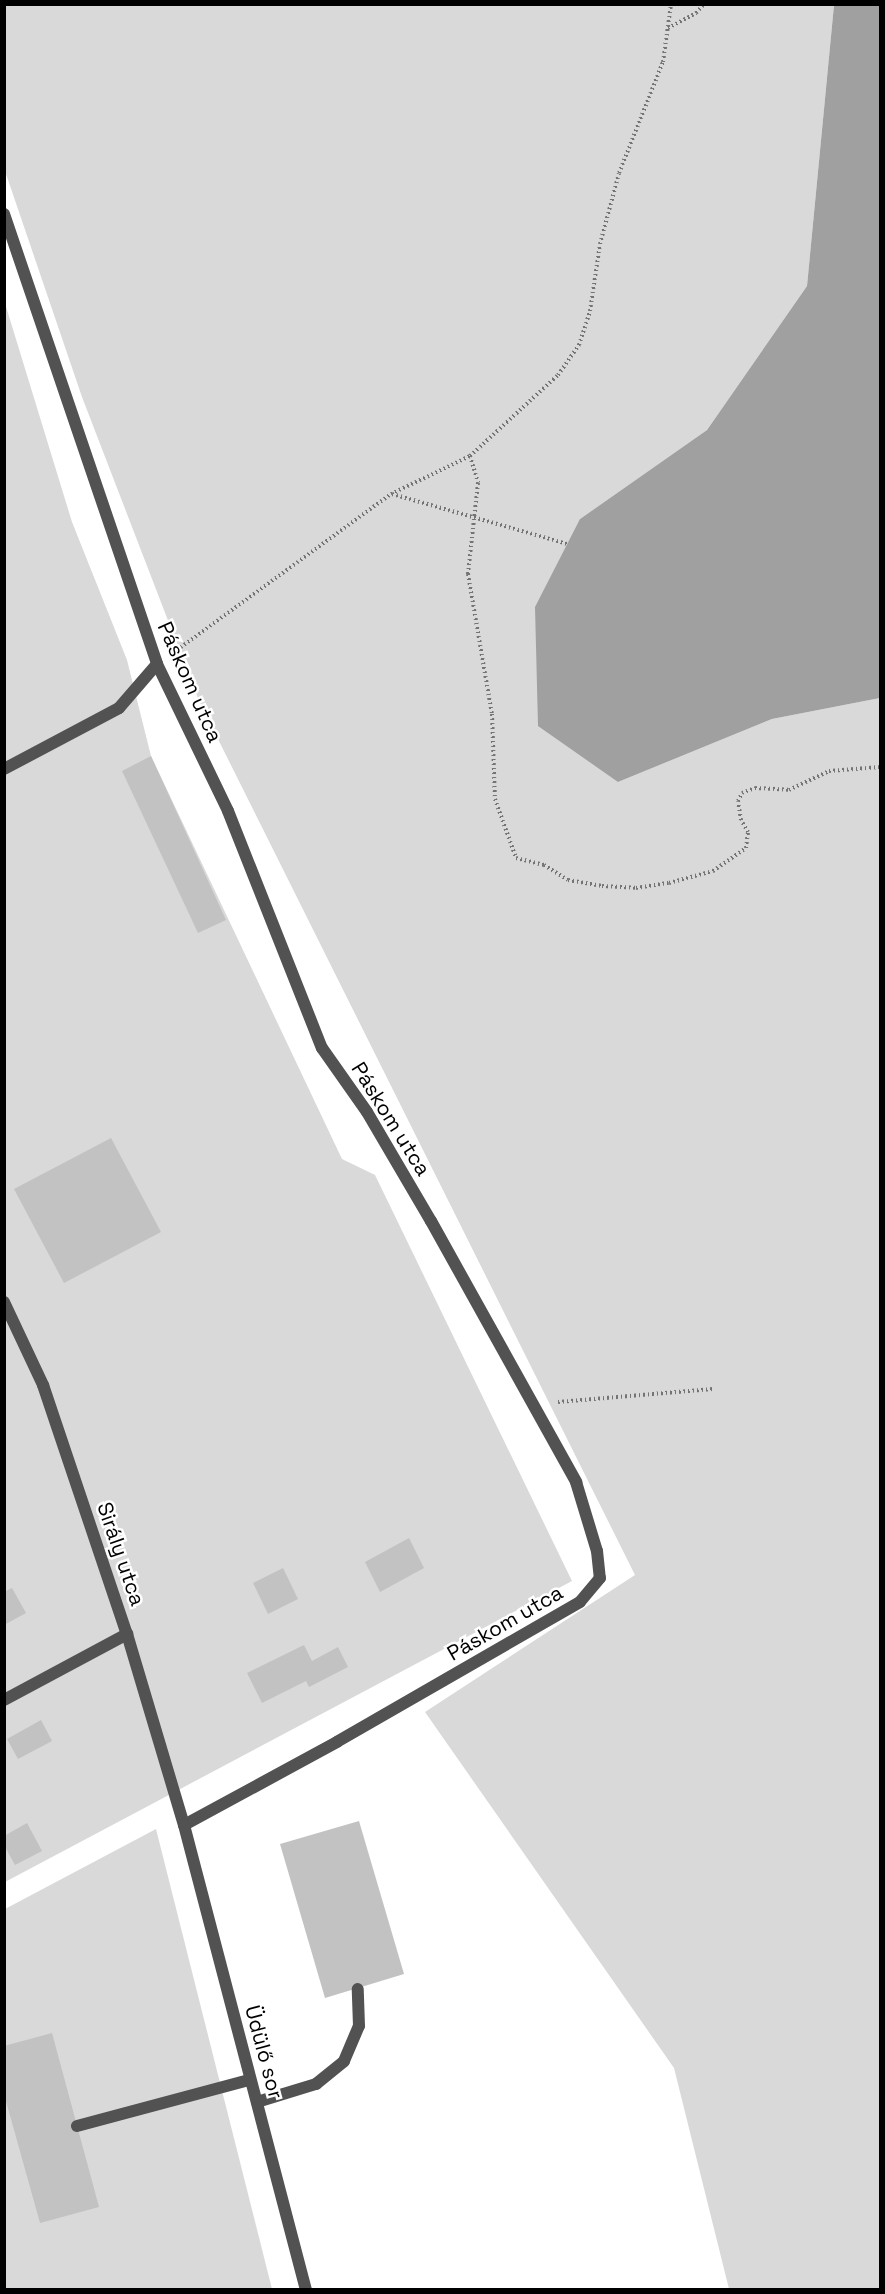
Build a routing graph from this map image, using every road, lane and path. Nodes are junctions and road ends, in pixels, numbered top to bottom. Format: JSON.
{"nodes":[{"id":1,"x":671,"y":4,"type":"edge"},
{"id":2,"x":704,"y":4,"type":"edge"},
{"id":3,"x":667,"y":28,"type":"junction"},
{"id":4,"x":4,"y":214,"type":"edge"},
{"id":5,"x":470,"y":456,"type":"junction"},
{"id":6,"x":391,"y":494,"type":"junction"},
{"id":7,"x":476,"y":517,"type":"junction"},
{"id":8,"x":567,"y":544,"type":"dead end"},
{"id":9,"x":157,"y":664,"type":"junction"},
{"id":10,"x":880,"y":767,"type":"edge"},
{"id":11,"x":4,"y":769,"type":"edge"},
{"id":12,"x":4,"y":1302,"type":"edge"},
{"id":13,"x":712,"y":1389,"type":"dead end"},
{"id":14,"x":531,"y":1404,"type":"junction"},
{"id":15,"x":127,"y":1634,"type":"junction"},
{"id":16,"x":4,"y":1700,"type":"edge"},
{"id":17,"x":184,"y":1825,"type":"junction"},
{"id":18,"x":358,"y":1989,"type":"dead end"},
{"id":19,"x":249,"y":2080,"type":"junction"},
{"id":20,"x":257,"y":2102,"type":"junction"},
{"id":21,"x":77,"y":2127,"type":"dead end"},
{"id":22,"x":306,"y":2289,"type":"edge"}],
"edges":[{"from":1,"to":3,"type":"path"},
{"from":2,"to":3,"type":"path"},
{"from":3,"to":5,"type":"path"},
{"from":4,"to":9,"type":"street","name":"Páskom utca"},
{"from":5,"to":6,"type":"path"},
{"from":5,"to":7,"type":"path"},
{"from":6,"to":7,"type":"path"},
{"from":6,"to":9,"type":"path"},
{"from":7,"to":8,"type":"path"},
{"from":7,"to":10,"type":"path"},
{"from":9,"to":11,"type":"street"},
{"from":9,"to":14,"type":"street","name":"Páskom utca"},
{"from":12,"to":15,"type":"street","name":"Sirály utca"},
{"from":13,"to":14,"type":"path"},
{"from":14,"to":17,"type":"street","name":"Páskom utca"},
{"from":15,"to":16,"type":"street"},
{"from":15,"to":17,"type":"street","name":"Sirály utca"},
{"from":17,"to":19,"type":"street","name":"Üdülő sor"},
{"from":18,"to":20,"type":"street"},
{"from":19,"to":20,"type":"street","name":"Üdülő sor"},
{"from":19,"to":21,"type":"street"},
{"from":20,"to":22,"type":"street","name":"Üdülő sor"}]}
